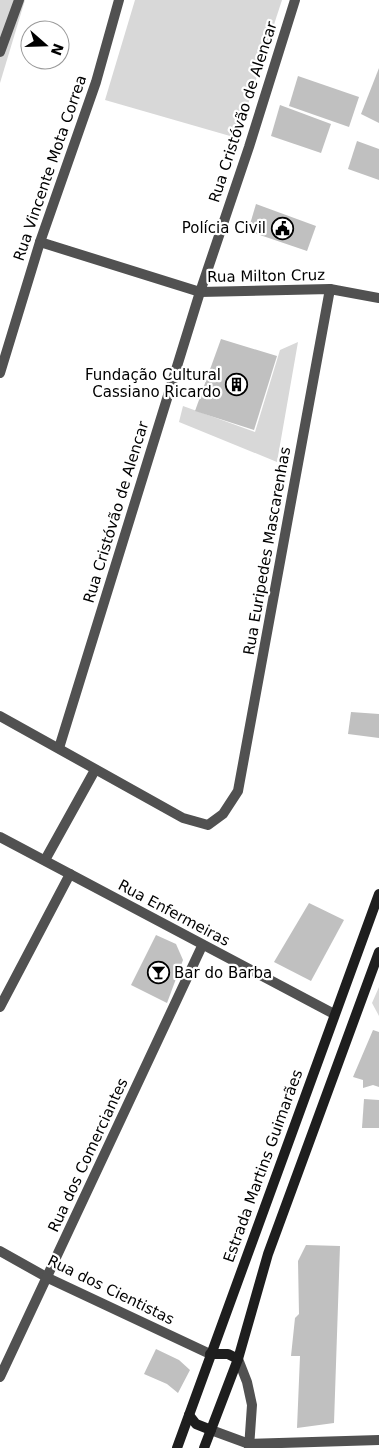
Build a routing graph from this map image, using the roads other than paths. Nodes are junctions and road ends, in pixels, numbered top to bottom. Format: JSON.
{"nodes":[{"id":1,"x":19,"y":0,"type":"edge"},
{"id":2,"x":119,"y":0,"type":"edge"},
{"id":3,"x":295,"y":0,"type":"edge"},
{"id":4,"x":0,"y":52,"type":"edge"},
{"id":5,"x":40,"y":242,"type":"junction"},
{"id":6,"x":330,"y":289,"type":"junction"},
{"id":7,"x":200,"y":292,"type":"junction"},
{"id":8,"x":379,"y":298,"type":"edge"},
{"id":9,"x":0,"y":373,"type":"edge"},
{"id":10,"x":0,"y":716,"type":"edge"},
{"id":11,"x":59,"y":748,"type":"junction"},
{"id":12,"x":95,"y":770,"type":"junction"},
{"id":13,"x":0,"y":837,"type":"edge"},
{"id":14,"x":45,"y":860,"type":"junction"},
{"id":15,"x":70,"y":874,"type":"junction"},
{"id":16,"x":379,"y":894,"type":"edge"},
{"id":17,"x":202,"y":946,"type":"junction"},
{"id":18,"x":379,"y":952,"type":"edge"},
{"id":19,"x":0,"y":1007,"type":"edge"},
{"id":20,"x":334,"y":1014,"type":"junction"},
{"id":21,"x":0,"y":1251,"type":"edge"},
{"id":22,"x":48,"y":1278,"type":"junction"},
{"id":23,"x":210,"y":1354,"type":"junction"},
{"id":24,"x":238,"y":1359,"type":"junction"},
{"id":25,"x":0,"y":1377,"type":"edge"},
{"id":26,"x":189,"y":1415,"type":"junction"},
{"id":27,"x":211,"y":1430,"type":"junction"},
{"id":28,"x":379,"y":1440,"type":"edge"},
{"id":29,"x":249,"y":1446,"type":"edge"},
{"id":30,"x":177,"y":1448,"type":"edge"},
{"id":31,"x":204,"y":1448,"type":"edge"}],
"edges":[{"from":1,"to":4,"type":"street"},
{"from":2,"to":5,"type":"street","name":"Rua Vincente Mota Correa"},
{"from":3,"to":7,"type":"street","name":"Rua Cristóvão de Alencar"},
{"from":5,"to":7,"type":"street","name":"Rua Milton Cruz"},
{"from":5,"to":9,"type":"street","name":"Rua Vincente Mota Correa"},
{"from":6,"to":7,"type":"street","name":"Rua Milton Cruz"},
{"from":6,"to":8,"type":"street","name":"Rua Milton Cruz"},
{"from":6,"to":12,"type":"street","name":"Rua Euripedes Mascarenhas"},
{"from":7,"to":11,"type":"street","name":"Rua Cristóvão de Alencar"},
{"from":10,"to":11,"type":"street"},
{"from":11,"to":12,"type":"street"},
{"from":12,"to":14,"type":"street"},
{"from":13,"to":14,"type":"street","name":"Rua Enfermeiras"},
{"from":14,"to":15,"type":"street","name":"Rua Enfermeiras"},
{"from":15,"to":17,"type":"street","name":"Rua Enfermeiras"},
{"from":15,"to":19,"type":"street"},
{"from":16,"to":20,"type":"main road","name":"Estrada Martins Guimarães"},
{"from":17,"to":20,"type":"street","name":"Rua Enfermeiras"},
{"from":17,"to":22,"type":"street","name":"Rua dos Comerciantes"},
{"from":18,"to":24,"type":"main road"},
{"from":20,"to":23,"type":"main road","name":"Estrada Martins Guimarães"},
{"from":21,"to":22,"type":"street","name":"Rua dos Cientistas"},
{"from":22,"to":23,"type":"street","name":"Rua dos Cientistas"},
{"from":22,"to":25,"type":"street","name":"Rua dos Comerciantes"},
{"from":23,"to":24,"type":"main road"},
{"from":23,"to":26,"type":"main road","name":"Estrada Martins Guimarães"},
{"from":24,"to":27,"type":"main road"},
{"from":24,"to":29,"type":"street"},
{"from":26,"to":27,"type":"main road"},
{"from":26,"to":30,"type":"main road","name":"Estrada Martins Guimarães"},
{"from":27,"to":29,"type":"street"},
{"from":27,"to":31,"type":"main road"},
{"from":28,"to":29,"type":"street"}]}
